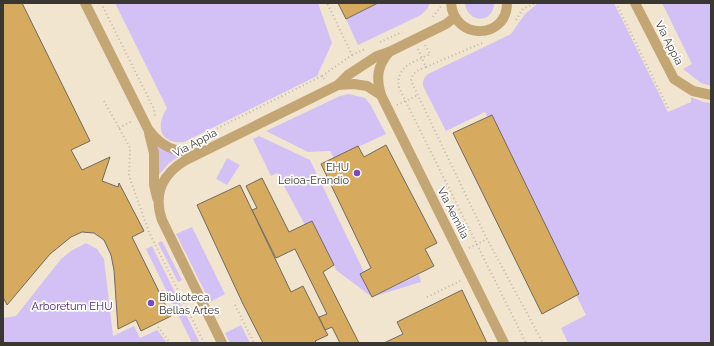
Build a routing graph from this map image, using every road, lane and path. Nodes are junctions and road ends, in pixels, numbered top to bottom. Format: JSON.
{"nodes":[{"id":1,"x":85,"y":3,"type":"edge"},
{"id":2,"x":101,"y":3,"type":"edge"},
{"id":3,"x":327,"y":3,"type":"edge"},
{"id":4,"x":442,"y":3,"type":"edge"},
{"id":5,"x":451,"y":3,"type":"edge"},
{"id":6,"x":507,"y":3,"type":"edge"},
{"id":7,"x":617,"y":3,"type":"edge"},
{"id":8,"x":635,"y":3,"type":"edge"},
{"id":9,"x":455,"y":17,"type":"junction"},
{"id":10,"x":432,"y":18,"type":"dead end"},
{"id":11,"x":417,"y":38,"type":"junction"},
{"id":12,"x":380,"y":42,"type":"dead end"},
{"id":13,"x":366,"y":49,"type":"dead end"},
{"id":14,"x":389,"y":52,"type":"junction"},
{"id":15,"x":352,"y":55,"type":"junction"},
{"id":16,"x":422,"y":58,"type":"junction"},
{"id":17,"x":322,"y":76,"type":"junction"},
{"id":18,"x":333,"y":87,"type":"junction"},
{"id":19,"x":381,"y":95,"type":"junction"},
{"id":20,"x":418,"y":95,"type":"junction"},
{"id":21,"x":711,"y":95,"type":"edge"},
{"id":22,"x":405,"y":101,"type":"junction"},
{"id":23,"x":394,"y":106,"type":"dead end"},
{"id":24,"x":669,"y":110,"type":"dead end"},
{"id":25,"x":157,"y":122,"type":"dead end"},
{"id":26,"x":148,"y":129,"type":"junction"},
{"id":27,"x":187,"y":143,"type":"dead end"},
{"id":28,"x":200,"y":153,"type":"junction"},
{"id":29,"x":158,"y":203,"type":"junction"},
{"id":30,"x":488,"y":239,"type":"junction"},
{"id":31,"x":476,"y":244,"type":"junction"},
{"id":32,"x":465,"y":250,"type":"dead end"},
{"id":33,"x":457,"y":275,"type":"dead end"},
{"id":34,"x":427,"y":297,"type":"dead end"},
{"id":35,"x":236,"y":305,"type":"dead end"},
{"id":36,"x":158,"y":327,"type":"dead end"},
{"id":37,"x":170,"y":343,"type":"edge"},
{"id":38,"x":222,"y":343,"type":"edge"},
{"id":39,"x":254,"y":343,"type":"edge"},
{"id":40,"x":504,"y":343,"type":"edge"},
{"id":41,"x":526,"y":343,"type":"edge"},
{"id":42,"x":542,"y":343,"type":"edge"}],
"edges":[{"from":1,"to":26,"type":"street"},
{"from":2,"to":25,"type":"path"},
{"from":3,"to":15,"type":"path"},
{"from":4,"to":10,"type":"path"},
{"from":5,"to":9,"type":"street"},
{"from":6,"to":9,"type":"street"},
{"from":7,"to":24,"type":"path"},
{"from":8,"to":21,"type":"street","name":"Via Appia"},
{"from":9,"to":11,"type":"street"},
{"from":11,"to":12,"type":"path"},
{"from":11,"to":14,"type":"street"},
{"from":11,"to":16,"type":"path"},
{"from":11,"to":16,"type":"path"},
{"from":13,"to":15,"type":"path"},
{"from":14,"to":18,"type":"street"},
{"from":14,"to":19,"type":"street","name":"Via Aemilia"},
{"from":15,"to":17,"type":"path"},
{"from":16,"to":20,"type":"path"},
{"from":16,"to":22,"type":"path"},
{"from":17,"to":18,"type":"path"},
{"from":17,"to":27,"type":"path"},
{"from":18,"to":19,"type":"street"},
{"from":18,"to":28,"type":"street","name":"Via Appia"},
{"from":19,"to":40,"type":"street","name":"Via Aemilia"},
{"from":20,"to":22,"type":"path"},
{"from":20,"to":30,"type":"path"},
{"from":22,"to":23,"type":"path"},
{"from":22,"to":31,"type":"path"},
{"from":26,"to":28,"type":"street"},
{"from":26,"to":29,"type":"street"},
{"from":28,"to":29,"type":"street","name":"Via Appia"},
{"from":29,"to":38,"type":"street","name":"Via Appia"},
{"from":30,"to":31,"type":"path"},
{"from":30,"to":42,"type":"path"},
{"from":31,"to":32,"type":"path"},
{"from":31,"to":41,"type":"path"},
{"from":33,"to":34,"type":"path"},
{"from":35,"to":39,"type":"path"},
{"from":36,"to":37,"type":"path"}]}
